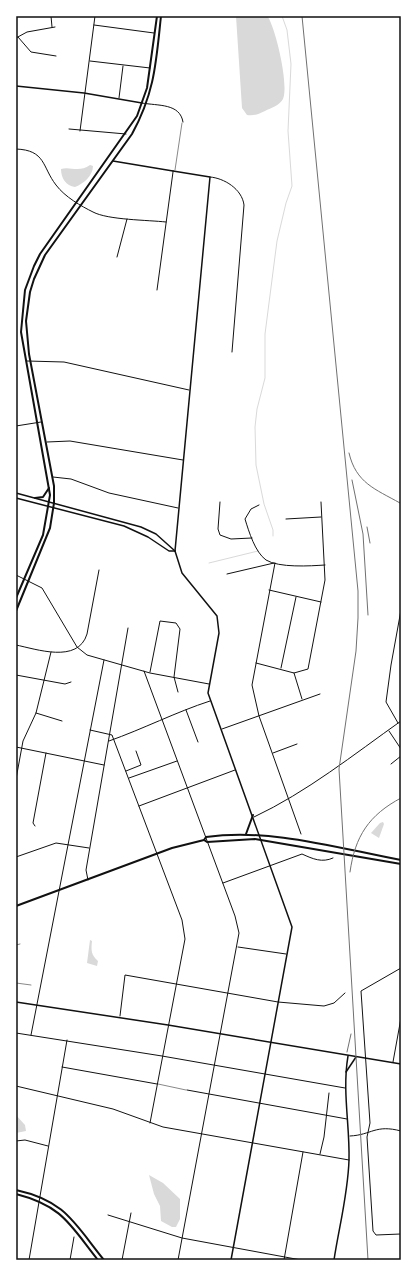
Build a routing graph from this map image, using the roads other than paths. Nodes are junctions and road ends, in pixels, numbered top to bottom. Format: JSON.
{"nodes":[{"id":1,"x":51,"y":16,"type":"edge"},
{"id":2,"x":95,"y":16,"type":"edge"},
{"id":3,"x":157,"y":16,"type":"edge"},
{"id":4,"x":162,"y":16,"type":"edge"},
{"id":5,"x":94,"y":25,"type":"junction"},
{"id":6,"x":55,"y":27,"type":"dead end"},
{"id":7,"x":52,"y":28,"type":"junction"},
{"id":8,"x":155,"y":33,"type":"junction"},
{"id":9,"x":18,"y":37,"type":"junction"},
{"id":10,"x":16,"y":38,"type":"edge"},
{"id":11,"x":56,"y":56,"type":"dead end"},
{"id":12,"x":89,"y":60,"type":"junction"},
{"id":13,"x":123,"y":65,"type":"junction"},
{"id":14,"x":150,"y":68,"type":"junction"},
{"id":15,"x":16,"y":86,"type":"edge"},
{"id":16,"x":84,"y":93,"type":"junction"},
{"id":17,"x":119,"y":99,"type":"junction"},
{"id":18,"x":142,"y":103,"type":"junction"},
{"id":19,"x":147,"y":104,"type":"junction"},
{"id":20,"x":182,"y":122,"type":"joint"},
{"id":21,"x":69,"y":129,"type":"dead end"},
{"id":22,"x":80,"y":131,"type":"junction"},
{"id":23,"x":126,"y":134,"type":"junction"},
{"id":24,"x":16,"y":150,"type":"edge"},
{"id":25,"x":112,"y":161,"type":"junction"},
{"id":26,"x":174,"y":171,"type":"junction"},
{"id":27,"x":210,"y":177,"type":"junction"},
{"id":28,"x":77,"y":202,"type":"junction"},
{"id":29,"x":82,"y":205,"type":"junction"},
{"id":30,"x":127,"y":218,"type":"junction"},
{"id":31,"x":166,"y":222,"type":"junction"},
{"id":32,"x":117,"y":257,"type":"dead end"},
{"id":33,"x":157,"y":290,"type":"dead end"},
{"id":34,"x":232,"y":352,"type":"dead end"},
{"id":35,"x":26,"y":361,"type":"junction"},
{"id":36,"x":30,"y":361,"type":"junction"},
{"id":37,"x":189,"y":390,"type":"junction"},
{"id":38,"x":37,"y":422,"type":"junction"},
{"id":39,"x":42,"y":422,"type":"junction"},
{"id":40,"x":16,"y":426,"type":"edge"},
{"id":41,"x":46,"y":443,"type":"junction"},
{"id":42,"x":183,"y":460,"type":"junction"},
{"id":43,"x":52,"y":477,"type":"junction"},
{"id":44,"x":50,"y":487,"type":"junction"},
{"id":45,"x":16,"y":493,"type":"edge"},
{"id":46,"x":16,"y":498,"type":"edge"},
{"id":47,"x":35,"y":498,"type":"junction"},
{"id":48,"x":49,"y":502,"type":"junction"},
{"id":49,"x":220,"y":502,"type":"dead end"},
{"id":50,"x":320,"y":502,"type":"dead end"},
{"id":51,"x":54,"y":503,"type":"junction"},
{"id":52,"x":259,"y":505,"type":"dead end"},
{"id":53,"x":49,"y":507,"type":"junction"},
{"id":54,"x":178,"y":508,"type":"junction"},
{"id":55,"x":54,"y":509,"type":"junction"},
{"id":56,"x":322,"y":517,"type":"junction"},
{"id":57,"x":286,"y":519,"type":"dead end"},
{"id":58,"x":252,"y":538,"type":"junction"},
{"id":59,"x":175,"y":551,"type":"junction"},
{"id":60,"x":275,"y":563,"type":"junction"},
{"id":61,"x":325,"y":565,"type":"junction"},
{"id":62,"x":99,"y":570,"type":"dead end"},
{"id":63,"x":227,"y":574,"type":"dead end"},
{"id":64,"x":16,"y":575,"type":"edge"},
{"id":65,"x":24,"y":578,"type":"junction"},
{"id":66,"x":29,"y":580,"type":"junction"},
{"id":67,"x":269,"y":590,"type":"junction"},
{"id":68,"x":296,"y":596,"type":"junction"},
{"id":69,"x":16,"y":598,"type":"edge"},
{"id":70,"x":322,"y":602,"type":"junction"},
{"id":71,"x":401,"y":610,"type":"edge"},
{"id":72,"x":16,"y":611,"type":"edge"},
{"id":73,"x":128,"y":628,"type":"dead end"},
{"id":74,"x":16,"y":645,"type":"edge"},
{"id":75,"x":77,"y":647,"type":"junction"},
{"id":76,"x":51,"y":652,"type":"junction"},
{"id":77,"x":104,"y":660,"type":"junction"},
{"id":78,"x":255,"y":663,"type":"junction"},
{"id":79,"x":122,"y":664,"type":"junction"},
{"id":80,"x":280,"y":669,"type":"junction"},
{"id":81,"x":144,"y":671,"type":"junction"},
{"id":82,"x":150,"y":673,"type":"junction"},
{"id":83,"x":294,"y":673,"type":"junction"},
{"id":84,"x":16,"y":675,"type":"edge"},
{"id":85,"x":174,"y":677,"type":"junction"},
{"id":86,"x":44,"y":680,"type":"junction"},
{"id":87,"x":71,"y":682,"type":"dead end"},
{"id":88,"x":209,"y":684,"type":"junction"},
{"id":89,"x":178,"y":692,"type":"dead end"},
{"id":90,"x":320,"y":694,"type":"dead end"},
{"id":91,"x":302,"y":700,"type":"junction"},
{"id":92,"x":211,"y":701,"type":"junction"},
{"id":93,"x":186,"y":710,"type":"junction"},
{"id":94,"x":36,"y":713,"type":"junction"},
{"id":95,"x":259,"y":716,"type":"junction"},
{"id":96,"x":163,"y":720,"type":"junction"},
{"id":97,"x":62,"y":721,"type":"dead end"},
{"id":98,"x":401,"y":721,"type":"edge"},
{"id":99,"x":398,"y":723,"type":"junction"},
{"id":100,"x":90,"y":730,"type":"junction"},
{"id":101,"x":221,"y":730,"type":"junction"},
{"id":102,"x":388,"y":730,"type":"junction"},
{"id":103,"x":110,"y":734,"type":"junction"},
{"id":104,"x":114,"y":740,"type":"junction"},
{"id":105,"x":108,"y":741,"type":"junction"},
{"id":106,"x":198,"y":742,"type":"dead end"},
{"id":107,"x":297,"y":744,"type":"dead end"},
{"id":108,"x":16,"y":747,"type":"edge"},
{"id":109,"x":22,"y":748,"type":"junction"},
{"id":110,"x":401,"y":749,"type":"edge"},
{"id":111,"x":136,"y":751,"type":"dead end"},
{"id":112,"x":46,"y":753,"type":"junction"},
{"id":113,"x":272,"y":754,"type":"junction"},
{"id":114,"x":401,"y":756,"type":"edge"},
{"id":115,"x":84,"y":760,"type":"junction"},
{"id":116,"x":178,"y":761,"type":"junction"},
{"id":117,"x":391,"y":764,"type":"dead end"},
{"id":118,"x":104,"y":765,"type":"junction"},
{"id":119,"x":236,"y":770,"type":"junction"},
{"id":120,"x":126,"y":771,"type":"junction"},
{"id":121,"x":128,"y":778,"type":"junction"},
{"id":122,"x":16,"y":779,"type":"edge"},
{"id":123,"x":188,"y":789,"type":"junction"},
{"id":124,"x":288,"y":800,"type":"junction"},
{"id":125,"x":139,"y":806,"type":"junction"},
{"id":126,"x":253,"y":816,"type":"junction"},
{"id":127,"x":35,"y":826,"type":"dead end"},
{"id":128,"x":246,"y":834,"type":"junction"},
{"id":129,"x":259,"y":834,"type":"junction"},
{"id":130,"x":301,"y":834,"type":"dead end"},
{"id":131,"x":206,"y":837,"type":"junction"},
{"id":132,"x":204,"y":840,"type":"junction"},
{"id":133,"x":261,"y":840,"type":"junction"},
{"id":134,"x":207,"y":842,"type":"junction"},
{"id":135,"x":68,"y":844,"type":"junction"},
{"id":136,"x":89,"y":848,"type":"junction"},
{"id":137,"x":156,"y":854,"type":"junction"},
{"id":138,"x":16,"y":857,"type":"edge"},
{"id":139,"x":333,"y":858,"type":"dead end"},
{"id":140,"x":401,"y":860,"type":"edge"},
{"id":141,"x":401,"y":864,"type":"edge"},
{"id":142,"x":271,"y":866,"type":"junction"},
{"id":143,"x":88,"y":880,"type":"junction"},
{"id":144,"x":223,"y":883,"type":"junction"},
{"id":145,"x":59,"y":891,"type":"junction"},
{"id":146,"x":16,"y":906,"type":"edge"},
{"id":147,"x":20,"y":944,"type":"dead end"},
{"id":148,"x":16,"y":945,"type":"edge"},
{"id":149,"x":237,"y":946,"type":"junction"},
{"id":150,"x":287,"y":954,"type":"junction"},
{"id":151,"x":401,"y":968,"type":"edge"},
{"id":152,"x":16,"y":983,"type":"edge"},
{"id":153,"x":176,"y":983,"type":"junction"},
{"id":154,"x":31,"y":985,"type":"dead end"},
{"id":155,"x":228,"y":992,"type":"junction"},
{"id":156,"x":345,"y":993,"type":"dead end"},
{"id":157,"x":16,"y":1002,"type":"edge"},
{"id":158,"x":278,"y":1002,"type":"junction"},
{"id":159,"x":36,"y":1006,"type":"junction"},
{"id":160,"x":120,"y":1017,"type":"junction"},
{"id":161,"x":401,"y":1018,"type":"edge"},
{"id":162,"x":168,"y":1025,"type":"junction"},
{"id":163,"x":16,"y":1033,"type":"edge"},
{"id":164,"x":220,"y":1033,"type":"junction"},
{"id":165,"x":31,"y":1035,"type":"junction"},
{"id":166,"x":67,"y":1040,"type":"junction"},
{"id":167,"x":271,"y":1042,"type":"junction"},
{"id":168,"x":162,"y":1056,"type":"junction"},
{"id":169,"x":348,"y":1056,"type":"junction"},
{"id":170,"x":356,"y":1057,"type":"junction"},
{"id":171,"x":365,"y":1058,"type":"junction"},
{"id":172,"x":393,"y":1063,"type":"junction"},
{"id":173,"x":401,"y":1064,"type":"edge"},
{"id":174,"x":214,"y":1065,"type":"junction"},
{"id":175,"x":62,"y":1067,"type":"junction"},
{"id":176,"x":265,"y":1074,"type":"junction"},
{"id":177,"x":345,"y":1074,"type":"junction"},
{"id":178,"x":158,"y":1084,"type":"junction"},
{"id":179,"x":16,"y":1086,"type":"edge"},
{"id":180,"x":345,"y":1088,"type":"junction"},
{"id":181,"x":187,"y":1090,"type":"joint"},
{"id":182,"x":330,"y":1093,"type":"dead end"},
{"id":183,"x":209,"y":1094,"type":"junction"},
{"id":184,"x":57,"y":1096,"type":"junction"},
{"id":185,"x":259,"y":1104,"type":"junction"},
{"id":186,"x":326,"y":1116,"type":"junction"},
{"id":187,"x":348,"y":1119,"type":"junction"},
{"id":188,"x":150,"y":1123,"type":"junction"},
{"id":189,"x":401,"y":1131,"type":"edge"},
{"id":190,"x":368,"y":1132,"type":"junction"},
{"id":191,"x":201,"y":1134,"type":"junction"},
{"id":192,"x":349,"y":1136,"type":"junction"},
{"id":193,"x":16,"y":1141,"type":"edge"},
{"id":194,"x":252,"y":1143,"type":"junction"},
{"id":195,"x":48,"y":1146,"type":"junction"},
{"id":196,"x":303,"y":1152,"type":"junction"},
{"id":197,"x":320,"y":1155,"type":"junction"},
{"id":198,"x":349,"y":1160,"type":"junction"},
{"id":199,"x":16,"y":1190,"type":"edge"},
{"id":200,"x":16,"y":1194,"type":"edge"},
{"id":201,"x":40,"y":1196,"type":"junction"},
{"id":202,"x":39,"y":1201,"type":"junction"},
{"id":203,"x":131,"y":1213,"type":"dead end"},
{"id":204,"x":108,"y":1215,"type":"dead end"},
{"id":205,"x":129,"y":1222,"type":"junction"},
{"id":206,"x":401,"y":1234,"type":"edge"},
{"id":207,"x":74,"y":1237,"type":"dead end"},
{"id":208,"x":182,"y":1238,"type":"junction"},
{"id":209,"x":233,"y":1248,"type":"junction"},
{"id":210,"x":284,"y":1257,"type":"junction"},
{"id":211,"x":29,"y":1260,"type":"edge"},
{"id":212,"x":70,"y":1260,"type":"edge"},
{"id":213,"x":98,"y":1260,"type":"edge"},
{"id":214,"x":104,"y":1260,"type":"edge"},
{"id":215,"x":122,"y":1260,"type":"edge"},
{"id":216,"x":178,"y":1260,"type":"edge"},
{"id":217,"x":231,"y":1260,"type":"edge"},
{"id":218,"x":284,"y":1260,"type":"edge"},
{"id":219,"x":301,"y":1260,"type":"edge"},
{"id":220,"x":334,"y":1260,"type":"edge"}],
"edges":[{"from":1,"to":7,"type":"street"},
{"from":2,"to":5,"type":"street"},
{"from":3,"to":8,"type":"main road"},
{"from":4,"to":19,"type":"main road"},
{"from":5,"to":8,"type":"street"},
{"from":5,"to":12,"type":"street"},
{"from":6,"to":7,"type":"street"},
{"from":7,"to":9,"type":"street"},
{"from":8,"to":14,"type":"main road"},
{"from":9,"to":10,"type":"street"},
{"from":9,"to":11,"type":"street"},
{"from":12,"to":13,"type":"street"},
{"from":12,"to":16,"type":"street"},
{"from":13,"to":14,"type":"street"},
{"from":13,"to":17,"type":"street"},
{"from":14,"to":18,"type":"main road"},
{"from":15,"to":16,"type":"street"},
{"from":16,"to":17,"type":"street"},
{"from":16,"to":22,"type":"street"},
{"from":17,"to":18,"type":"street"},
{"from":18,"to":19,"type":"street"},
{"from":18,"to":23,"type":"main road"},
{"from":19,"to":20,"type":"street"},
{"from":19,"to":25,"type":"main road"},
{"from":20,"to":26,"type":"lane"},
{"from":21,"to":22,"type":"street"},
{"from":22,"to":23,"type":"street"},
{"from":23,"to":28,"type":"main road"},
{"from":24,"to":28,"type":"street"},
{"from":25,"to":26,"type":"street"},
{"from":25,"to":29,"type":"main road"},
{"from":26,"to":27,"type":"street"},
{"from":26,"to":31,"type":"street"},
{"from":27,"to":34,"type":"street"},
{"from":27,"to":37,"type":"street"},
{"from":28,"to":29,"type":"street"},
{"from":28,"to":35,"type":"main road"},
{"from":29,"to":30,"type":"street"},
{"from":29,"to":36,"type":"main road"},
{"from":30,"to":31,"type":"street"},
{"from":30,"to":32,"type":"street"},
{"from":31,"to":33,"type":"street"},
{"from":35,"to":36,"type":"street"},
{"from":35,"to":38,"type":"main road"},
{"from":36,"to":37,"type":"street"},
{"from":36,"to":39,"type":"main road"},
{"from":37,"to":42,"type":"street"},
{"from":38,"to":39,"type":"street"},
{"from":38,"to":40,"type":"street"},
{"from":38,"to":44,"type":"main road"},
{"from":39,"to":41,"type":"main road"},
{"from":41,"to":42,"type":"street"},
{"from":41,"to":43,"type":"main road"},
{"from":42,"to":54,"type":"street"},
{"from":43,"to":51,"type":"main road"},
{"from":43,"to":54,"type":"street"},
{"from":44,"to":47,"type":"main road"},
{"from":44,"to":48,"type":"main road"},
{"from":45,"to":47,"type":"street"},
{"from":46,"to":53,"type":"street"},
{"from":47,"to":48,"type":"street"},
{"from":48,"to":51,"type":"street"},
{"from":48,"to":53,"type":"main road"},
{"from":49,"to":58,"type":"street"},
{"from":50,"to":56,"type":"street"},
{"from":51,"to":55,"type":"main road"},
{"from":51,"to":59,"type":"street"},
{"from":52,"to":58,"type":"street"},
{"from":53,"to":55,"type":"street"},
{"from":53,"to":65,"type":"main road"},
{"from":54,"to":59,"type":"street"},
{"from":55,"to":59,"type":"street"},
{"from":55,"to":66,"type":"main road"},
{"from":56,"to":57,"type":"street"},
{"from":56,"to":61,"type":"street"},
{"from":58,"to":60,"type":"street"},
{"from":59,"to":88,"type":"street"},
{"from":60,"to":61,"type":"street"},
{"from":60,"to":63,"type":"street"},
{"from":60,"to":67,"type":"street"},
{"from":61,"to":70,"type":"street"},
{"from":62,"to":75,"type":"street"},
{"from":64,"to":65,"type":"street"},
{"from":65,"to":66,"type":"street"},
{"from":65,"to":69,"type":"main road"},
{"from":66,"to":72,"type":"main road"},
{"from":66,"to":75,"type":"street"},
{"from":67,"to":68,"type":"street"},
{"from":67,"to":78,"type":"street"},
{"from":68,"to":70,"type":"street"},
{"from":68,"to":80,"type":"street"},
{"from":70,"to":83,"type":"street"},
{"from":71,"to":99,"type":"street"},
{"from":73,"to":79,"type":"street"},
{"from":74,"to":76,"type":"street"},
{"from":75,"to":76,"type":"street"},
{"from":75,"to":77,"type":"street"},
{"from":76,"to":86,"type":"street"},
{"from":77,"to":79,"type":"street"},
{"from":77,"to":100,"type":"street"},
{"from":78,"to":80,"type":"street"},
{"from":78,"to":95,"type":"street"},
{"from":79,"to":81,"type":"street"},
{"from":79,"to":103,"type":"street"},
{"from":80,"to":83,"type":"street"},
{"from":81,"to":82,"type":"street"},
{"from":81,"to":96,"type":"street"},
{"from":82,"to":85,"type":"street"},
{"from":82,"to":85,"type":"street"},
{"from":83,"to":91,"type":"street"},
{"from":84,"to":86,"type":"street"},
{"from":85,"to":88,"type":"street"},
{"from":85,"to":89,"type":"street"},
{"from":86,"to":87,"type":"street"},
{"from":86,"to":94,"type":"street"},
{"from":88,"to":92,"type":"street"},
{"from":90,"to":91,"type":"street"},
{"from":91,"to":95,"type":"street"},
{"from":92,"to":93,"type":"street"},
{"from":92,"to":101,"type":"street"},
{"from":93,"to":96,"type":"street"},
{"from":93,"to":106,"type":"street"},
{"from":94,"to":97,"type":"street"},
{"from":94,"to":109,"type":"street"},
{"from":95,"to":101,"type":"street"},
{"from":95,"to":113,"type":"street"},
{"from":96,"to":104,"type":"street"},
{"from":96,"to":116,"type":"street"},
{"from":98,"to":99,"type":"street"},
{"from":99,"to":102,"type":"street"},
{"from":100,"to":103,"type":"street"},
{"from":100,"to":115,"type":"street"},
{"from":101,"to":119,"type":"street"},
{"from":102,"to":110,"type":"street"},
{"from":102,"to":124,"type":"street"},
{"from":103,"to":104,"type":"street"},
{"from":103,"to":105,"type":"street"},
{"from":104,"to":105,"type":"street"},
{"from":104,"to":120,"type":"street"},
{"from":105,"to":118,"type":"street"},
{"from":107,"to":113,"type":"street"},
{"from":108,"to":109,"type":"street"},
{"from":109,"to":112,"type":"street"},
{"from":109,"to":122,"type":"street"},
{"from":111,"to":120,"type":"street"},
{"from":112,"to":115,"type":"street"},
{"from":112,"to":127,"type":"street"},
{"from":113,"to":124,"type":"street"},
{"from":114,"to":117,"type":"street"},
{"from":115,"to":118,"type":"street"},
{"from":115,"to":135,"type":"street"},
{"from":116,"to":121,"type":"street"},
{"from":116,"to":123,"type":"street"},
{"from":118,"to":136,"type":"street"},
{"from":119,"to":123,"type":"street"},
{"from":119,"to":126,"type":"street"},
{"from":120,"to":121,"type":"street"},
{"from":121,"to":125,"type":"street"},
{"from":123,"to":125,"type":"street"},
{"from":123,"to":131,"type":"street"},
{"from":124,"to":126,"type":"street"},
{"from":124,"to":130,"type":"street"},
{"from":125,"to":137,"type":"street"},
{"from":126,"to":128,"type":"main road"},
{"from":126,"to":129,"type":"street"},
{"from":128,"to":129,"type":"main road"},
{"from":128,"to":131,"type":"main road"},
{"from":129,"to":133,"type":"street"},
{"from":129,"to":140,"type":"main road"},
{"from":131,"to":132,"type":"main road"},
{"from":131,"to":134,"type":"street"},
{"from":132,"to":134,"type":"main road"},
{"from":132,"to":137,"type":"main road"},
{"from":133,"to":134,"type":"main road"},
{"from":133,"to":141,"type":"main road"},
{"from":133,"to":142,"type":"street"},
{"from":134,"to":144,"type":"street"},
{"from":135,"to":136,"type":"street"},
{"from":135,"to":138,"type":"street"},
{"from":135,"to":145,"type":"street"},
{"from":136,"to":143,"type":"street"},
{"from":137,"to":143,"type":"main road"},
{"from":137,"to":153,"type":"street"},
{"from":139,"to":142,"type":"street"},
{"from":142,"to":144,"type":"street"},
{"from":142,"to":150,"type":"street"},
{"from":143,"to":145,"type":"main road"},
{"from":144,"to":149,"type":"street"},
{"from":145,"to":146,"type":"main road"},
{"from":145,"to":159,"type":"street"},
{"from":147,"to":148,"type":"lane"},
{"from":149,"to":150,"type":"street"},
{"from":149,"to":155,"type":"street"},
{"from":150,"to":158,"type":"street"},
{"from":151,"to":171,"type":"street"},
{"from":152,"to":154,"type":"lane"},
{"from":153,"to":155,"type":"street"},
{"from":153,"to":160,"type":"street"},
{"from":153,"to":162,"type":"street"},
{"from":155,"to":158,"type":"street"},
{"from":155,"to":164,"type":"street"},
{"from":156,"to":158,"type":"street"},
{"from":157,"to":159,"type":"street"},
{"from":158,"to":167,"type":"street"},
{"from":159,"to":160,"type":"street"},
{"from":159,"to":165,"type":"street"},
{"from":160,"to":162,"type":"street"},
{"from":161,"to":172,"type":"street"},
{"from":162,"to":164,"type":"street"},
{"from":162,"to":168,"type":"street"},
{"from":163,"to":165,"type":"street"},
{"from":164,"to":167,"type":"street"},
{"from":164,"to":174,"type":"street"},
{"from":165,"to":166,"type":"street"},
{"from":166,"to":168,"type":"street"},
{"from":166,"to":175,"type":"street"},
{"from":167,"to":169,"type":"street"},
{"from":167,"to":176,"type":"street"},
{"from":168,"to":174,"type":"street"},
{"from":168,"to":178,"type":"street"},
{"from":169,"to":170,"type":"street"},
{"from":169,"to":177,"type":"street"},
{"from":170,"to":171,"type":"street"},
{"from":170,"to":177,"type":"street"},
{"from":171,"to":172,"type":"street"},
{"from":171,"to":190,"type":"street"},
{"from":172,"to":173,"type":"street"},
{"from":174,"to":176,"type":"street"},
{"from":174,"to":183,"type":"street"},
{"from":175,"to":178,"type":"street"},
{"from":175,"to":184,"type":"street"},
{"from":176,"to":180,"type":"street"},
{"from":176,"to":185,"type":"street"},
{"from":177,"to":180,"type":"street"},
{"from":178,"to":181,"type":"lane"},
{"from":178,"to":188,"type":"street"},
{"from":179,"to":184,"type":"street"},
{"from":180,"to":187,"type":"street"},
{"from":181,"to":183,"type":"street"},
{"from":182,"to":186,"type":"street"},
{"from":183,"to":185,"type":"street"},
{"from":183,"to":191,"type":"street"},
{"from":184,"to":188,"type":"street"},
{"from":184,"to":195,"type":"street"},
{"from":185,"to":186,"type":"street"},
{"from":185,"to":194,"type":"street"},
{"from":186,"to":187,"type":"street"},
{"from":186,"to":197,"type":"street"},
{"from":187,"to":192,"type":"street"},
{"from":188,"to":191,"type":"street"},
{"from":189,"to":190,"type":"street"},
{"from":190,"to":192,"type":"street"},
{"from":190,"to":206,"type":"street"},
{"from":191,"to":194,"type":"street"},
{"from":191,"to":208,"type":"street"},
{"from":192,"to":198,"type":"street"},
{"from":193,"to":195,"type":"street"},
{"from":194,"to":196,"type":"street"},
{"from":194,"to":209,"type":"street"},
{"from":195,"to":201,"type":"street"},
{"from":196,"to":197,"type":"street"},
{"from":196,"to":210,"type":"street"},
{"from":197,"to":198,"type":"street"},
{"from":198,"to":220,"type":"street"},
{"from":199,"to":201,"type":"main road"},
{"from":200,"to":202,"type":"main road"},
{"from":201,"to":202,"type":"street"},
{"from":201,"to":214,"type":"main road"},
{"from":202,"to":211,"type":"street"},
{"from":202,"to":213,"type":"main road"},
{"from":203,"to":205,"type":"street"},
{"from":204,"to":205,"type":"street"},
{"from":205,"to":208,"type":"street"},
{"from":205,"to":215,"type":"street"},
{"from":207,"to":212,"type":"street"},
{"from":208,"to":209,"type":"street"},
{"from":208,"to":216,"type":"street"},
{"from":209,"to":210,"type":"street"},
{"from":209,"to":217,"type":"street"},
{"from":210,"to":218,"type":"street"},
{"from":210,"to":219,"type":"street"}]}
